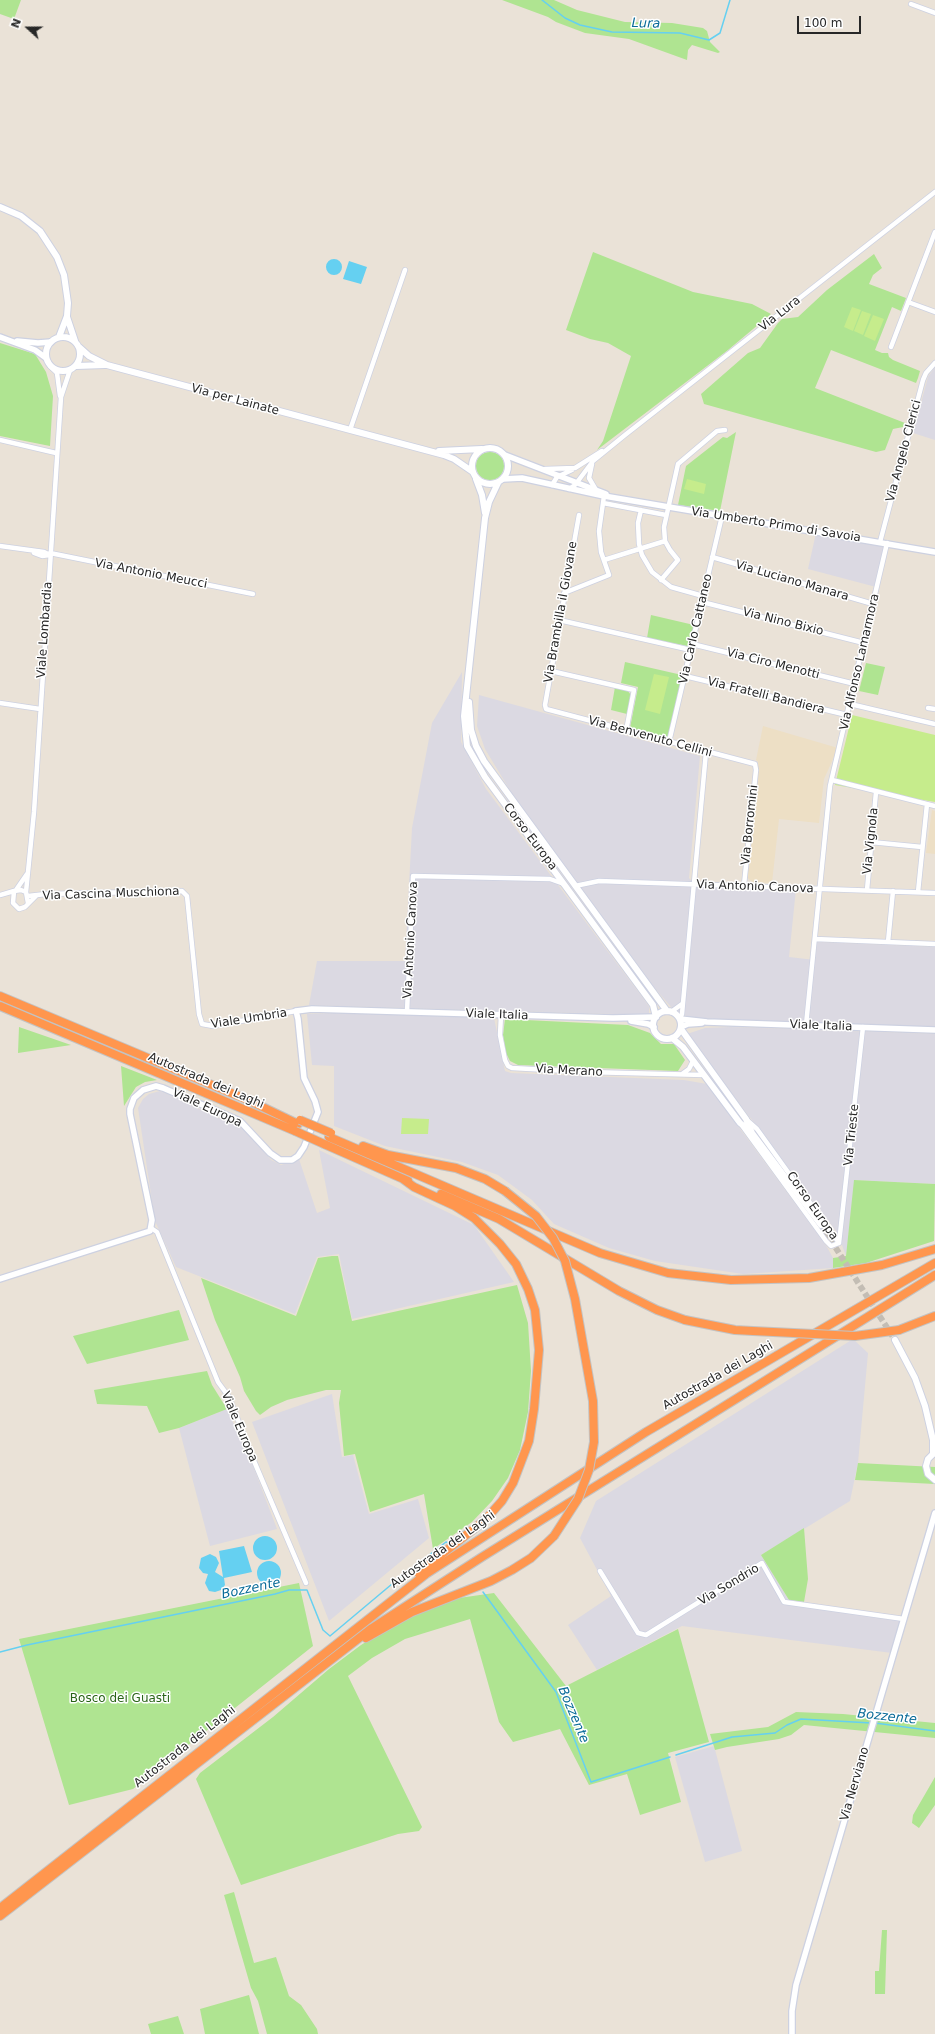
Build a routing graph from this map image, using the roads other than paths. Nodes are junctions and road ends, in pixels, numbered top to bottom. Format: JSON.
{"nodes":[{"id":1,"x":911,"y":4,"type":"dead end"},
{"id":2,"x":935,"y":13,"type":"edge"},
{"id":3,"x":935,"y":192,"type":"edge"},
{"id":4,"x":0,"y":208,"type":"edge"},
{"id":5,"x":935,"y":232,"type":"edge"},
{"id":6,"x":404,"y":270,"type":"dead end"},
{"id":7,"x":908,"y":302,"type":"junction"},
{"id":8,"x":935,"y":312,"type":"edge"},
{"id":9,"x":67,"y":316,"type":"junction"},
{"id":10,"x":0,"y":337,"type":"edge"},
{"id":11,"x":59,"y":337,"type":"junction"},
{"id":12,"x":9,"y":339,"type":"junction"},
{"id":13,"x":51,"y":342,"type":"junction"},
{"id":14,"x":78,"y":345,"type":"junction"},
{"id":15,"x":891,"y":347,"type":"dead end"},
{"id":16,"x":46,"y":358,"type":"junction"},
{"id":17,"x":935,"y":363,"type":"edge"},
{"id":18,"x":107,"y":365,"type":"junction"},
{"id":19,"x":50,"y":366,"type":"junction"},
{"id":20,"x":76,"y":366,"type":"junction"},
{"id":21,"x":70,"y":370,"type":"junction"},
{"id":22,"x":61,"y":397,"type":"junction"},
{"id":23,"x":350,"y":430,"type":"junction"},
{"id":24,"x":725,"y":430,"type":"dead end"},
{"id":25,"x":625,"y":435,"type":"junction"},
{"id":26,"x":0,"y":440,"type":"edge"},
{"id":27,"x":482,"y":449,"type":"junction"},
{"id":28,"x":428,"y":450,"type":"junction"},
{"id":29,"x":56,"y":452,"type":"junction"},
{"id":30,"x":505,"y":455,"type":"junction"},
{"id":31,"x":593,"y":461,"type":"junction"},
{"id":32,"x":575,"y":468,"type":"junction"},
{"id":33,"x":543,"y":469,"type":"junction"},
{"id":34,"x":474,"y":475,"type":"junction"},
{"id":35,"x":560,"y":476,"type":"junction"},
{"id":36,"x":500,"y":481,"type":"junction"},
{"id":37,"x":576,"y":482,"type":"junction"},
{"id":38,"x":552,"y":485,"type":"junction"},
{"id":39,"x":569,"y":489,"type":"junction"},
{"id":40,"x":596,"y":490,"type":"junction"},
{"id":41,"x":604,"y":496,"type":"junction"},
{"id":42,"x":618,"y":498,"type":"junction"},
{"id":43,"x":603,"y":503,"type":"junction"},
{"id":44,"x":669,"y":507,"type":"junction"},
{"id":45,"x":641,"y":510,"type":"junction"},
{"id":46,"x":578,"y":515,"type":"dead end"},
{"id":47,"x":666,"y":515,"type":"junction"},
{"id":48,"x":722,"y":516,"type":"junction"},
{"id":49,"x":484,"y":518,"type":"junction"},
{"id":50,"x":665,"y":541,"type":"junction"},
{"id":51,"x":883,"y":543,"type":"junction"},
{"id":52,"x":0,"y":546,"type":"edge"},
{"id":53,"x":640,"y":550,"type":"junction"},
{"id":54,"x":935,"y":552,"type":"edge"},
{"id":55,"x":50,"y":554,"type":"junction"},
{"id":56,"x":712,"y":557,"type":"junction"},
{"id":57,"x":604,"y":560,"type":"junction"},
{"id":58,"x":661,"y":580,"type":"junction"},
{"id":59,"x":564,"y":593,"type":"junction"},
{"id":60,"x":253,"y":594,"type":"dead end"},
{"id":61,"x":703,"y":596,"type":"junction"},
{"id":62,"x":702,"y":602,"type":"junction"},
{"id":63,"x":873,"y":604,"type":"junction"},
{"id":64,"x":559,"y":620,"type":"junction"},
{"id":65,"x":472,"y":637,"type":"junction"},
{"id":66,"x":864,"y":643,"type":"junction"},
{"id":67,"x":692,"y":644,"type":"junction"},
{"id":68,"x":691,"y":650,"type":"junction"},
{"id":69,"x":550,"y":671,"type":"junction"},
{"id":70,"x":685,"y":676,"type":"junction"},
{"id":71,"x":855,"y":684,"type":"junction"},
{"id":72,"x":0,"y":703,"type":"edge"},
{"id":73,"x":850,"y":704,"type":"junction"},
{"id":74,"x":928,"y":708,"type":"dead end"},
{"id":75,"x":40,"y":709,"type":"junction"},
{"id":76,"x":546,"y":709,"type":"joint"},
{"id":77,"x":935,"y":709,"type":"edge"},
{"id":78,"x":848,"y":716,"type":"junction"},
{"id":79,"x":935,"y":724,"type":"edge"},
{"id":80,"x":626,"y":731,"type":"junction"},
{"id":81,"x":669,"y":742,"type":"junction"},
{"id":82,"x":706,"y":752,"type":"junction"},
{"id":83,"x":755,"y":764,"type":"joint"},
{"id":84,"x":832,"y":780,"type":"junction"},
{"id":85,"x":876,"y":792,"type":"junction"},
{"id":86,"x":927,"y":804,"type":"junction"},
{"id":87,"x":935,"y":806,"type":"edge"},
{"id":88,"x":871,"y":842,"type":"junction"},
{"id":89,"x":922,"y":847,"type":"junction"},
{"id":90,"x":30,"y":863,"type":"junction"},
{"id":91,"x":565,"y":884,"type":"junction"},
{"id":92,"x":694,"y":885,"type":"junction"},
{"id":93,"x":744,"y":885,"type":"junction"},
{"id":94,"x":575,"y":886,"type":"junction"},
{"id":95,"x":820,"y":888,"type":"junction"},
{"id":96,"x":867,"y":890,"type":"junction"},
{"id":97,"x":893,"y":891,"type":"junction"},
{"id":98,"x":185,"y":892,"type":"joint"},
{"id":99,"x":918,"y":892,"type":"junction"},
{"id":100,"x":14,"y":893,"type":"junction"},
{"id":101,"x":935,"y":893,"type":"edge"},
{"id":102,"x":27,"y":894,"type":"junction"},
{"id":103,"x":0,"y":895,"type":"edge"},
{"id":104,"x":36,"y":896,"type":"junction"},
{"id":105,"x":28,"y":903,"type":"junction"},
{"id":106,"x":815,"y":940,"type":"junction"},
{"id":107,"x":888,"y":942,"type":"junction"},
{"id":108,"x":935,"y":944,"type":"edge"},
{"id":109,"x":0,"y":996,"type":"edge"},
{"id":110,"x":682,"y":1004,"type":"junction"},
{"id":111,"x":0,"y":1006,"type":"edge"},
{"id":112,"x":296,"y":1011,"type":"junction"},
{"id":113,"x":669,"y":1011,"type":"junction"},
{"id":114,"x":406,"y":1012,"type":"junction"},
{"id":115,"x":501,"y":1015,"type":"junction"},
{"id":116,"x":656,"y":1017,"type":"junction"},
{"id":117,"x":613,"y":1018,"type":"junction"},
{"id":118,"x":680,"y":1019,"type":"junction"},
{"id":119,"x":707,"y":1022,"type":"junction"},
{"id":120,"x":806,"y":1025,"type":"junction"},
{"id":121,"x":654,"y":1027,"type":"junction"},
{"id":122,"x":863,"y":1027,"type":"junction"},
{"id":123,"x":681,"y":1028,"type":"junction"},
{"id":124,"x":935,"y":1030,"type":"edge"},
{"id":125,"x":672,"y":1038,"type":"junction"},
{"id":126,"x":693,"y":1060,"type":"junction"},
{"id":127,"x":682,"y":1074,"type":"junction"},
{"id":128,"x":704,"y":1075,"type":"junction"},
{"id":129,"x":743,"y":1121,"type":"junction"},
{"id":130,"x":298,"y":1125,"type":"junction"},
{"id":131,"x":328,"y":1138,"type":"junction"},
{"id":132,"x":403,"y":1179,"type":"junction"},
{"id":133,"x":822,"y":1226,"type":"junction"},
{"id":134,"x":151,"y":1228,"type":"junction"},
{"id":135,"x":839,"y":1243,"type":"junction"},
{"id":136,"x":935,"y":1249,"type":"edge"},
{"id":137,"x":935,"y":1263,"type":"edge"},
{"id":138,"x":935,"y":1275,"type":"edge"},
{"id":139,"x":0,"y":1279,"type":"edge"},
{"id":140,"x":935,"y":1316,"type":"edge"},
{"id":141,"x":895,"y":1340,"type":"tunnel mouth"},
{"id":142,"x":934,"y":1442,"type":"edge"},
{"id":143,"x":934,"y":1453,"type":"edge"},
{"id":144,"x":935,"y":1480,"type":"edge"},
{"id":145,"x":935,"y":1513,"type":"edge"},
{"id":146,"x":600,"y":1570,"type":"dead end"},
{"id":147,"x":306,"y":1583,"type":"dead end"},
{"id":148,"x":904,"y":1619,"type":"junction"},
{"id":149,"x":336,"y":1655,"type":"junction"},
{"id":150,"x":263,"y":1701,"type":"junction"},
{"id":151,"x":0,"y":1908,"type":"edge"},
{"id":152,"x":0,"y":1916,"type":"edge"},
{"id":153,"x":792,"y":2034,"type":"edge"}],
"edges":[{"from":1,"to":2,"type":"street"},
{"from":3,"to":25,"type":"street","name":"Via Lura"},
{"from":4,"to":9,"type":"main road"},
{"from":5,"to":7,"type":"street"},
{"from":6,"to":23,"type":"street"},
{"from":7,"to":8,"type":"street"},
{"from":7,"to":15,"type":"street"},
{"from":9,"to":11,"type":"main road"},
{"from":9,"to":14,"type":"main road"},
{"from":10,"to":12,"type":"street"},
{"from":11,"to":13,"type":"main road"},
{"from":11,"to":14,"type":"main road"},
{"from":12,"to":13,"type":"street"},
{"from":12,"to":16,"type":"street"},
{"from":13,"to":16,"type":"main road"},
{"from":14,"to":18,"type":"main road","name":"Via per Lainate"},
{"from":14,"to":20,"type":"main road"},
{"from":16,"to":19,"type":"main road"},
{"from":17,"to":51,"type":"street","name":"Via Angelo Clerici"},
{"from":18,"to":20,"type":"main road","name":"Via per Lainate"},
{"from":18,"to":23,"type":"main road","name":"Via per Lainate"},
{"from":19,"to":21,"type":"main road"},
{"from":19,"to":22,"type":"street","name":"Viale Lombardia"},
{"from":20,"to":21,"type":"main road"},
{"from":21,"to":22,"type":"street","name":"Viale Lombardia"},
{"from":22,"to":29,"type":"street","name":"Viale Lombardia"},
{"from":23,"to":28,"type":"main road","name":"Via per Lainate"},
{"from":24,"to":44,"type":"street"},
{"from":25,"to":31,"type":"street","name":"Via Lura"},
{"from":25,"to":32,"type":"street","name":"Via Lura"},
{"from":26,"to":29,"type":"street"},
{"from":27,"to":28,"type":"main road"},
{"from":27,"to":30,"type":"main road"},
{"from":27,"to":34,"type":"main road"},
{"from":28,"to":34,"type":"main road"},
{"from":29,"to":55,"type":"street","name":"Viale Lombardia"},
{"from":30,"to":33,"type":"street","name":"Via Umberto Primo di Savoia"},
{"from":30,"to":36,"type":"main road"},
{"from":31,"to":37,"type":"street","name":"Via Lura"},
{"from":31,"to":40,"type":"street"},
{"from":32,"to":33,"type":"street"},
{"from":32,"to":35,"type":"street","name":"Via Lura"},
{"from":33,"to":35,"type":"street","name":"Via Umberto Primo di Savoia"},
{"from":34,"to":36,"type":"main road"},
{"from":34,"to":49,"type":"main road","name":"Corso Europa"},
{"from":35,"to":37,"type":"street","name":"Via Umberto Primo di Savoia"},
{"from":35,"to":38,"type":"street","name":"Via Lura"},
{"from":36,"to":38,"type":"street","name":"Via Umberto Primo di Savoia"},
{"from":36,"to":49,"type":"main road","name":"Corso Europa"},
{"from":37,"to":39,"type":"street","name":"Via Lura"},
{"from":37,"to":40,"type":"street","name":"Via Umberto Primo di Savoia"},
{"from":38,"to":39,"type":"street","name":"Via Umberto Primo di Savoia"},
{"from":39,"to":41,"type":"street","name":"Via Umberto Primo di Savoia"},
{"from":40,"to":42,"type":"street","name":"Via Umberto Primo di Savoia"},
{"from":41,"to":42,"type":"street","name":"Via Umberto Primo di Savoia"},
{"from":41,"to":43,"type":"street"},
{"from":42,"to":44,"type":"street","name":"Via Umberto Primo di Savoia"},
{"from":43,"to":45,"type":"street"},
{"from":43,"to":57,"type":"street"},
{"from":44,"to":47,"type":"street"},
{"from":44,"to":48,"type":"street","name":"Via Umberto Primo di Savoia"},
{"from":45,"to":47,"type":"street"},
{"from":45,"to":53,"type":"street"},
{"from":46,"to":59,"type":"street","name":"Via Brambilla il Giovane"},
{"from":47,"to":50,"type":"street"},
{"from":48,"to":51,"type":"street","name":"Via Umberto Primo di Savoia"},
{"from":48,"to":56,"type":"street","name":"Via Carlo Cattaneo"},
{"from":49,"to":65,"type":"main road","name":"Corso Europa"},
{"from":50,"to":53,"type":"street"},
{"from":50,"to":58,"type":"street"},
{"from":51,"to":54,"type":"street","name":"Via Umberto Primo di Savoia"},
{"from":51,"to":63,"type":"street","name":"Via Alfonso Lamarmora"},
{"from":52,"to":55,"type":"street","name":"Via Antonio Meucci"},
{"from":53,"to":57,"type":"street"},
{"from":53,"to":58,"type":"street"},
{"from":55,"to":60,"type":"street","name":"Via Antonio Meucci"},
{"from":55,"to":75,"type":"street","name":"Viale Lombardia"},
{"from":56,"to":61,"type":"street","name":"Via Carlo Cattaneo"},
{"from":56,"to":63,"type":"street","name":"Via Luciano Manara"},
{"from":57,"to":59,"type":"street"},
{"from":58,"to":61,"type":"street"},
{"from":59,"to":64,"type":"street","name":"Via Brambilla il Giovane"},
{"from":61,"to":62,"type":"street","name":"Via Carlo Cattaneo"},
{"from":62,"to":66,"type":"street","name":"Via Nino Bixio"},
{"from":62,"to":67,"type":"street","name":"Via Carlo Cattaneo"},
{"from":63,"to":66,"type":"street","name":"Via Alfonso Lamarmora"},
{"from":64,"to":68,"type":"street"},
{"from":64,"to":69,"type":"street","name":"Via Brambilla il Giovane"},
{"from":65,"to":91,"type":"main road","name":"Corso Europa"},
{"from":65,"to":94,"type":"main road","name":"Corso Europa"},
{"from":66,"to":71,"type":"street","name":"Via Alfonso Lamarmora"},
{"from":67,"to":68,"type":"street","name":"Via Carlo Cattaneo"},
{"from":67,"to":71,"type":"street","name":"Via Ciro Menotti"},
{"from":68,"to":70,"type":"street","name":"Via Carlo Cattaneo"},
{"from":69,"to":76,"type":"street","name":"Via Brambilla il Giovane"},
{"from":69,"to":80,"type":"street"},
{"from":70,"to":78,"type":"street","name":"Via Fratelli Bandiera"},
{"from":70,"to":81,"type":"street","name":"Via Carlo Cattaneo"},
{"from":71,"to":73,"type":"street","name":"Via Alfonso Lamarmora"},
{"from":72,"to":75,"type":"street"},
{"from":73,"to":78,"type":"street","name":"Via Alfonso Lamarmora"},
{"from":73,"to":79,"type":"street"},
{"from":74,"to":77,"type":"street"},
{"from":75,"to":90,"type":"street","name":"Viale Lombardia"},
{"from":76,"to":80,"type":"street","name":"Via Benvenuto Cellini"},
{"from":78,"to":84,"type":"street","name":"Via Alfonso Lamarmora"},
{"from":80,"to":81,"type":"street","name":"Via Benvenuto Cellini"},
{"from":81,"to":82,"type":"street","name":"Via Benvenuto Cellini"},
{"from":82,"to":83,"type":"street","name":"Via Benvenuto Cellini"},
{"from":82,"to":92,"type":"street"},
{"from":83,"to":93,"type":"street","name":"Via Borromini"},
{"from":84,"to":85,"type":"street"},
{"from":84,"to":95,"type":"street","name":"Via Alfonso Lamarmora"},
{"from":85,"to":86,"type":"street"},
{"from":85,"to":88,"type":"street","name":"Via Vignola"},
{"from":86,"to":87,"type":"street"},
{"from":86,"to":89,"type":"street"},
{"from":88,"to":89,"type":"street"},
{"from":88,"to":96,"type":"street","name":"Via Vignola"},
{"from":89,"to":99,"type":"street"},
{"from":90,"to":100,"type":"street"},
{"from":90,"to":102,"type":"street"},
{"from":91,"to":114,"type":"street","name":"Via Antonio Canova"},
{"from":91,"to":116,"type":"main road","name":"Corso Europa"},
{"from":92,"to":93,"type":"street","name":"Via Antonio Canova"},
{"from":92,"to":94,"type":"street","name":"Via Antonio Canova"},
{"from":92,"to":110,"type":"street"},
{"from":93,"to":95,"type":"street","name":"Via Antonio Canova"},
{"from":94,"to":113,"type":"main road","name":"Corso Europa"},
{"from":95,"to":96,"type":"street","name":"Via Antonio Canova"},
{"from":95,"to":106,"type":"street","name":"Via Alfonso Lamarmora"},
{"from":96,"to":97,"type":"street","name":"Via Antonio Canova"},
{"from":97,"to":99,"type":"street","name":"Via Antonio Canova"},
{"from":97,"to":107,"type":"street"},
{"from":98,"to":104,"type":"street","name":"Via Cascina Muschiona"},
{"from":98,"to":112,"type":"street","name":"Viale Umbria"},
{"from":99,"to":101,"type":"street","name":"Via Antonio Canova"},
{"from":100,"to":102,"type":"street"},
{"from":100,"to":103,"type":"street"},
{"from":100,"to":105,"type":"street"},
{"from":102,"to":104,"type":"street","name":"Via Cascina Muschiona"},
{"from":102,"to":105,"type":"street"},
{"from":104,"to":105,"type":"street","name":"Via Cascina Muschiona"},
{"from":106,"to":107,"type":"street"},
{"from":106,"to":120,"type":"street","name":"Via Alfonso Lamarmora"},
{"from":107,"to":108,"type":"street"},
{"from":109,"to":130,"type":"highway","name":"Autostrada dei Laghi"},
{"from":110,"to":113,"type":"street"},
{"from":110,"to":118,"type":"street"},
{"from":111,"to":130,"type":"highway","name":"Autostrada dei Laghi"},
{"from":112,"to":114,"type":"street","name":"Viale Umbria"},
{"from":112,"to":134,"type":"street","name":"Viale Europa"},
{"from":113,"to":116,"type":"main road"},
{"from":113,"to":118,"type":"main road"},
{"from":114,"to":115,"type":"street","name":"Viale Italia"},
{"from":115,"to":117,"type":"street","name":"Viale Italia"},
{"from":115,"to":127,"type":"street","name":"Via Merano"},
{"from":116,"to":117,"type":"street","name":"Viale Italia"},
{"from":116,"to":121,"type":"main road"},
{"from":117,"to":121,"type":"street","name":"Viale Italia"},
{"from":118,"to":119,"type":"street","name":"Viale Italia"},
{"from":118,"to":123,"type":"main road"},
{"from":119,"to":120,"type":"street","name":"Viale Italia"},
{"from":119,"to":123,"type":"street","name":"Viale Italia"},
{"from":120,"to":122,"type":"street","name":"Viale Italia"},
{"from":121,"to":125,"type":"main road"},
{"from":122,"to":124,"type":"street","name":"Viale Italia"},
{"from":122,"to":135,"type":"street","name":"Via Trieste"},
{"from":123,"to":125,"type":"main road"},
{"from":123,"to":129,"type":"main road","name":"Corso Europa"},
{"from":125,"to":126,"type":"main road","name":"Corso Europa"},
{"from":126,"to":127,"type":"street"},
{"from":126,"to":128,"type":"main road","name":"Corso Europa"},
{"from":127,"to":128,"type":"street","name":"Via Merano"},
{"from":128,"to":129,"type":"main road","name":"Corso Europa"},
{"from":129,"to":133,"type":"street","name":"Corso Europa"},
{"from":129,"to":133,"type":"main road"},
{"from":129,"to":133,"type":"street","name":"Corso Europa"},
{"from":130,"to":131,"type":"highway","name":"Autostrada dei Laghi","bridge":true},
{"from":130,"to":131,"type":"highway","bridge":true},
{"from":131,"to":132,"type":"highway","name":"Autostrada dei Laghi"},
{"from":131,"to":136,"type":"highway"},
{"from":131,"to":149,"type":"highway","bridge":true},
{"from":132,"to":140,"type":"highway","bridge":true},
{"from":132,"to":150,"type":"highway"},
{"from":133,"to":135,"type":"street","name":"Corso Europa"},
{"from":133,"to":135,"type":"street","name":"Corso Europa"},
{"from":134,"to":139,"type":"street"},
{"from":134,"to":147,"type":"street","name":"Viale Europa"},
{"from":137,"to":150,"type":"highway","name":"Autostrada dei Laghi"},
{"from":138,"to":149,"type":"highway","name":"Autostrada dei Laghi"},
{"from":141,"to":142,"type":"main road"},
{"from":142,"to":143,"type":"main road"},
{"from":143,"to":144,"type":"main road"},
{"from":145,"to":148,"type":"street","name":"Via Nerviano"},
{"from":146,"to":148,"type":"street","name":"Via Sondrio"},
{"from":148,"to":153,"type":"street","name":"Via Nerviano"},
{"from":149,"to":152,"type":"highway","name":"Autostrada dei Laghi"},
{"from":150,"to":151,"type":"highway","name":"Autostrada dei Laghi"}]}
